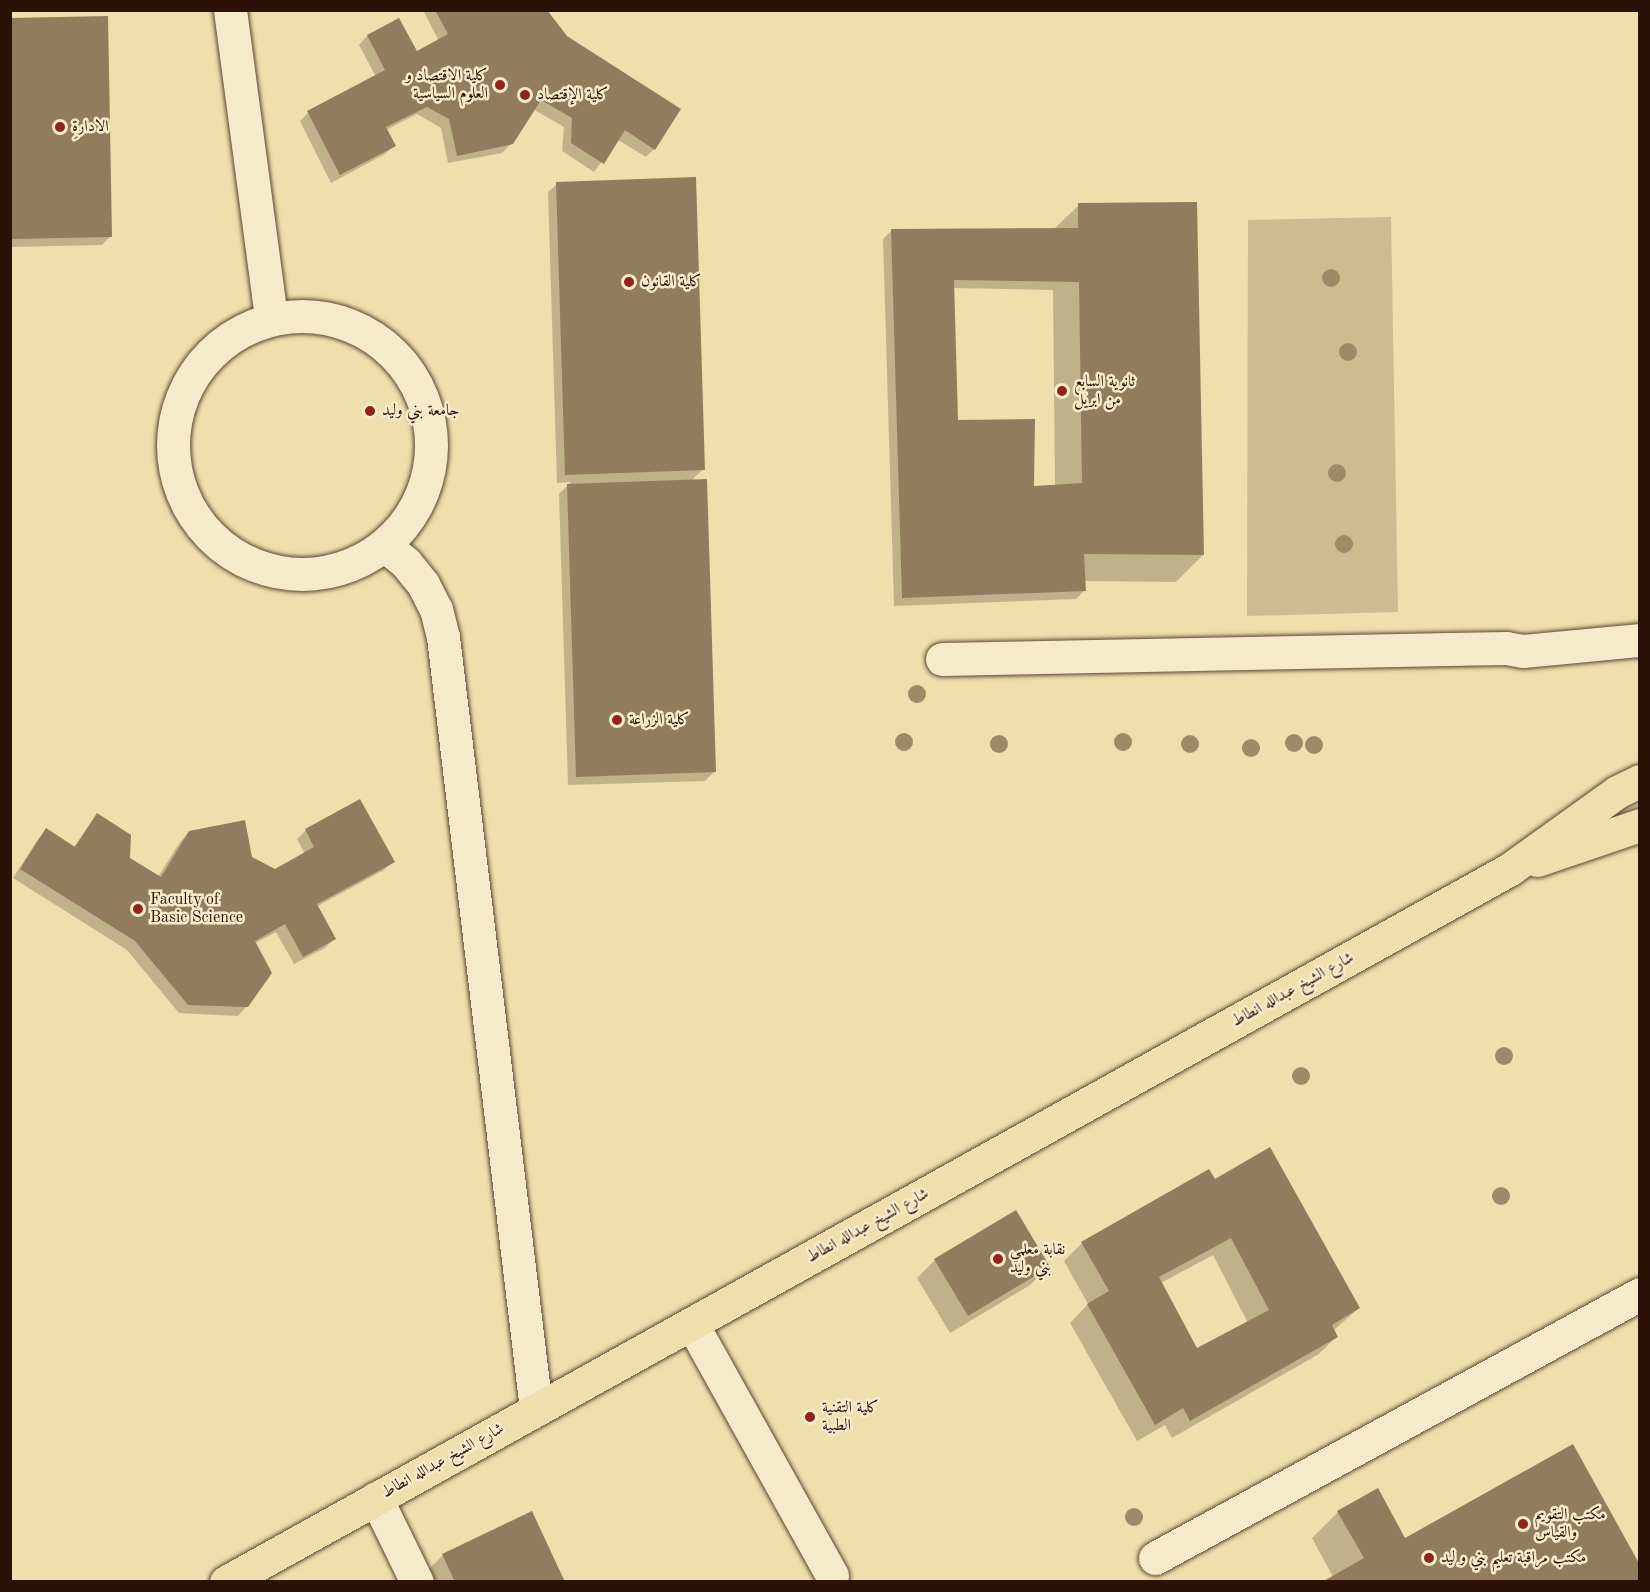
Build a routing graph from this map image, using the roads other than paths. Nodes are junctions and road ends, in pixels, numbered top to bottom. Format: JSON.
{"nodes":[{"id":1,"x":230,"y":10,"type":"edge"},
{"id":2,"x":271,"y":318,"type":"junction"},
{"id":3,"x":384,"y":545,"type":"junction"},
{"id":4,"x":1640,"y":640,"type":"edge"},
{"id":5,"x":942,"y":659,"type":"dead end"},
{"id":6,"x":1640,"y":781,"type":"edge"},
{"id":7,"x":1640,"y":825,"type":"edge"},
{"id":8,"x":1597,"y":842,"type":"junction"},
{"id":9,"x":1640,"y":847,"type":"edge"},
{"id":10,"x":1510,"y":869,"type":"junction"},
{"id":11,"x":1640,"y":1294,"type":"edge"},
{"id":12,"x":692,"y":1324,"type":"junction"},
{"id":13,"x":536,"y":1409,"type":"junction"},
{"id":14,"x":376,"y":1498,"type":"junction"},
{"id":15,"x":1155,"y":1558,"type":"dead end"},
{"id":16,"x":246,"y":1576,"type":"edge"},
{"id":17,"x":832,"y":1576,"type":"dead end"},
{"id":18,"x":417,"y":1581,"type":"edge"}],
"edges":[{"from":1,"to":2,"type":"lane"},
{"from":2,"to":3,"type":"lane"},
{"from":2,"to":3,"type":"lane"},
{"from":3,"to":13,"type":"lane"},
{"from":4,"to":5,"type":"lane"},
{"from":6,"to":10,"type":"main road","name":"شارع الشيخ عبدالله انطاط"},
{"from":7,"to":8,"type":"main road","name":"شارع الشيخ عبدالله انطاط"},
{"from":8,"to":9,"type":"main road"},
{"from":8,"to":10,"type":"main road","name":"شارع الشيخ عبدالله انطاط"},
{"from":10,"to":12,"type":"main road","name":"شارع الشيخ عبدالله انطاط"},
{"from":11,"to":15,"type":"lane"},
{"from":12,"to":13,"type":"main road","name":"شارع الشيخ عبدالله انطاط"},
{"from":12,"to":17,"type":"lane"},
{"from":13,"to":14,"type":"main road","name":"شارع الشيخ عبدالله انطاط"},
{"from":14,"to":16,"type":"main road","name":"شارع الشيخ عبدالله انطاط"},
{"from":14,"to":18,"type":"lane"}]}
